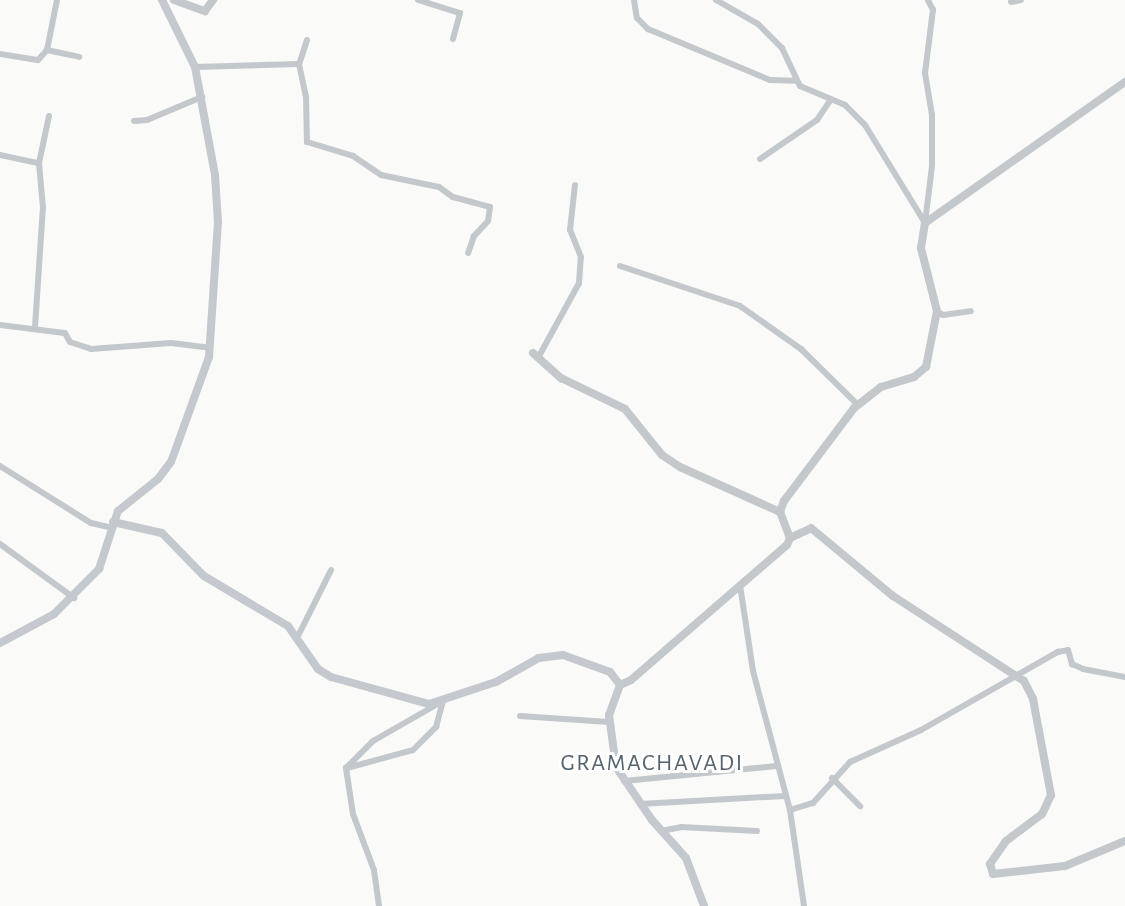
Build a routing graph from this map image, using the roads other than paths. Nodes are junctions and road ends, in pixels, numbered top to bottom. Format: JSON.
{"nodes":[{"id":1,"x":57,"y":0,"type":"edge"},
{"id":2,"x":162,"y":0,"type":"edge"},
{"id":3,"x":174,"y":0,"type":"edge"},
{"id":4,"x":213,"y":0,"type":"edge"},
{"id":5,"x":418,"y":0,"type":"edge"},
{"id":6,"x":634,"y":0,"type":"edge"},
{"id":7,"x":716,"y":0,"type":"edge"},
{"id":8,"x":928,"y":0,"type":"edge"},
{"id":9,"x":1021,"y":0,"type":"edge"},
{"id":10,"x":1011,"y":2,"type":"dead end"},
{"id":11,"x":453,"y":39,"type":"dead end"},
{"id":12,"x":307,"y":40,"type":"dead end"},
{"id":13,"x":47,"y":50,"type":"junction"},
{"id":14,"x":0,"y":54,"type":"edge"},
{"id":15,"x":79,"y":57,"type":"dead end"},
{"id":16,"x":299,"y":64,"type":"junction"},
{"id":17,"x":195,"y":67,"type":"junction"},
{"id":18,"x":795,"y":81,"type":"junction"},
{"id":19,"x":1125,"y":82,"type":"edge"},
{"id":20,"x":202,"y":97,"type":"junction"},
{"id":21,"x":830,"y":101,"type":"junction"},
{"id":22,"x":49,"y":116,"type":"dead end"},
{"id":23,"x":134,"y":121,"type":"dead end"},
{"id":24,"x":0,"y":155,"type":"edge"},
{"id":25,"x":760,"y":159,"type":"dead end"},
{"id":26,"x":39,"y":163,"type":"junction"},
{"id":27,"x":574,"y":185,"type":"dead end"},
{"id":28,"x":925,"y":223,"type":"junction"},
{"id":29,"x":468,"y":253,"type":"dead end"},
{"id":30,"x":620,"y":266,"type":"dead end"},
{"id":31,"x":938,"y":311,"type":"junction"},
{"id":32,"x":971,"y":311,"type":"dead end"},
{"id":33,"x":0,"y":325,"type":"edge"},
{"id":34,"x":34,"y":327,"type":"junction"},
{"id":35,"x":210,"y":348,"type":"junction"},
{"id":36,"x":535,"y":355,"type":"joint"},
{"id":37,"x":857,"y":404,"type":"junction"},
{"id":38,"x":0,"y":466,"type":"edge"},
{"id":39,"x":780,"y":512,"type":"junction"},
{"id":40,"x":113,"y":525,"type":"junction"},
{"id":41,"x":790,"y":538,"type":"junction"},
{"id":42,"x":0,"y":544,"type":"edge"},
{"id":43,"x":332,"y":570,"type":"dead end"},
{"id":44,"x":740,"y":585,"type":"junction"},
{"id":45,"x":74,"y":598,"type":"junction"},
{"id":46,"x":297,"y":638,"type":"junction"},
{"id":47,"x":0,"y":643,"type":"edge"},
{"id":48,"x":1014,"y":673,"type":"junction"},
{"id":49,"x":1125,"y":677,"type":"edge"},
{"id":50,"x":620,"y":685,"type":"junction"},
{"id":51,"x":443,"y":701,"type":"junction"},
{"id":52,"x":520,"y":716,"type":"dead end"},
{"id":53,"x":609,"y":722,"type":"junction"},
{"id":54,"x":776,"y":766,"type":"junction"},
{"id":55,"x":346,"y":768,"type":"junction"},
{"id":56,"x":832,"y":778,"type":"junction"},
{"id":57,"x":624,"y":781,"type":"junction"},
{"id":58,"x":785,"y":796,"type":"junction"},
{"id":59,"x":640,"y":804,"type":"junction"},
{"id":60,"x":860,"y":806,"type":"dead end"},
{"id":61,"x":790,"y":810,"type":"junction"},
{"id":62,"x":661,"y":831,"type":"junction"},
{"id":63,"x":757,"y":831,"type":"dead end"},
{"id":64,"x":1125,"y":841,"type":"edge"},
{"id":65,"x":379,"y":906,"type":"edge"},
{"id":66,"x":704,"y":906,"type":"edge"},
{"id":67,"x":804,"y":906,"type":"edge"}],
"edges":[{"from":1,"to":13,"type":"street"},
{"from":2,"to":17,"type":"main road"},
{"from":3,"to":4,"type":"street"},
{"from":5,"to":11,"type":"street"},
{"from":6,"to":18,"type":"street"},
{"from":7,"to":18,"type":"street"},
{"from":8,"to":28,"type":"street"},
{"from":9,"to":10,"type":"street"},
{"from":12,"to":16,"type":"street"},
{"from":13,"to":14,"type":"street"},
{"from":13,"to":15,"type":"street"},
{"from":16,"to":17,"type":"street"},
{"from":16,"to":29,"type":"street"},
{"from":17,"to":20,"type":"main road"},
{"from":18,"to":21,"type":"street"},
{"from":19,"to":28,"type":"street"},
{"from":20,"to":23,"type":"street"},
{"from":20,"to":35,"type":"main road"},
{"from":21,"to":25,"type":"street"},
{"from":21,"to":28,"type":"street"},
{"from":22,"to":26,"type":"street"},
{"from":24,"to":26,"type":"street"},
{"from":26,"to":34,"type":"street"},
{"from":27,"to":36,"type":"street"},
{"from":28,"to":31,"type":"street"},
{"from":30,"to":37,"type":"street"},
{"from":31,"to":32,"type":"street"},
{"from":31,"to":37,"type":"street"},
{"from":33,"to":34,"type":"street"},
{"from":34,"to":35,"type":"street"},
{"from":35,"to":40,"type":"main road"},
{"from":36,"to":39,"type":"street"},
{"from":37,"to":39,"type":"street"},
{"from":38,"to":40,"type":"street"},
{"from":39,"to":41,"type":"street"},
{"from":40,"to":45,"type":"main road"},
{"from":40,"to":46,"type":"main road"},
{"from":41,"to":44,"type":"street"},
{"from":41,"to":48,"type":"street"},
{"from":42,"to":45,"type":"street"},
{"from":43,"to":46,"type":"street"},
{"from":44,"to":50,"type":"street"},
{"from":44,"to":54,"type":"street"},
{"from":45,"to":47,"type":"main road"},
{"from":46,"to":51,"type":"main road"},
{"from":48,"to":49,"type":"street"},
{"from":48,"to":56,"type":"street"},
{"from":48,"to":64,"type":"street"},
{"from":50,"to":51,"type":"main road"},
{"from":50,"to":53,"type":"main road"},
{"from":51,"to":55,"type":"street"},
{"from":51,"to":55,"type":"street"},
{"from":52,"to":53,"type":"street"},
{"from":53,"to":57,"type":"main road"},
{"from":54,"to":57,"type":"street"},
{"from":54,"to":58,"type":"street"},
{"from":55,"to":65,"type":"street"},
{"from":56,"to":60,"type":"street"},
{"from":56,"to":61,"type":"street"},
{"from":57,"to":59,"type":"main road"},
{"from":58,"to":59,"type":"street"},
{"from":58,"to":61,"type":"street"},
{"from":59,"to":62,"type":"main road"},
{"from":61,"to":67,"type":"street"},
{"from":62,"to":63,"type":"street"},
{"from":62,"to":66,"type":"main road"}]}
